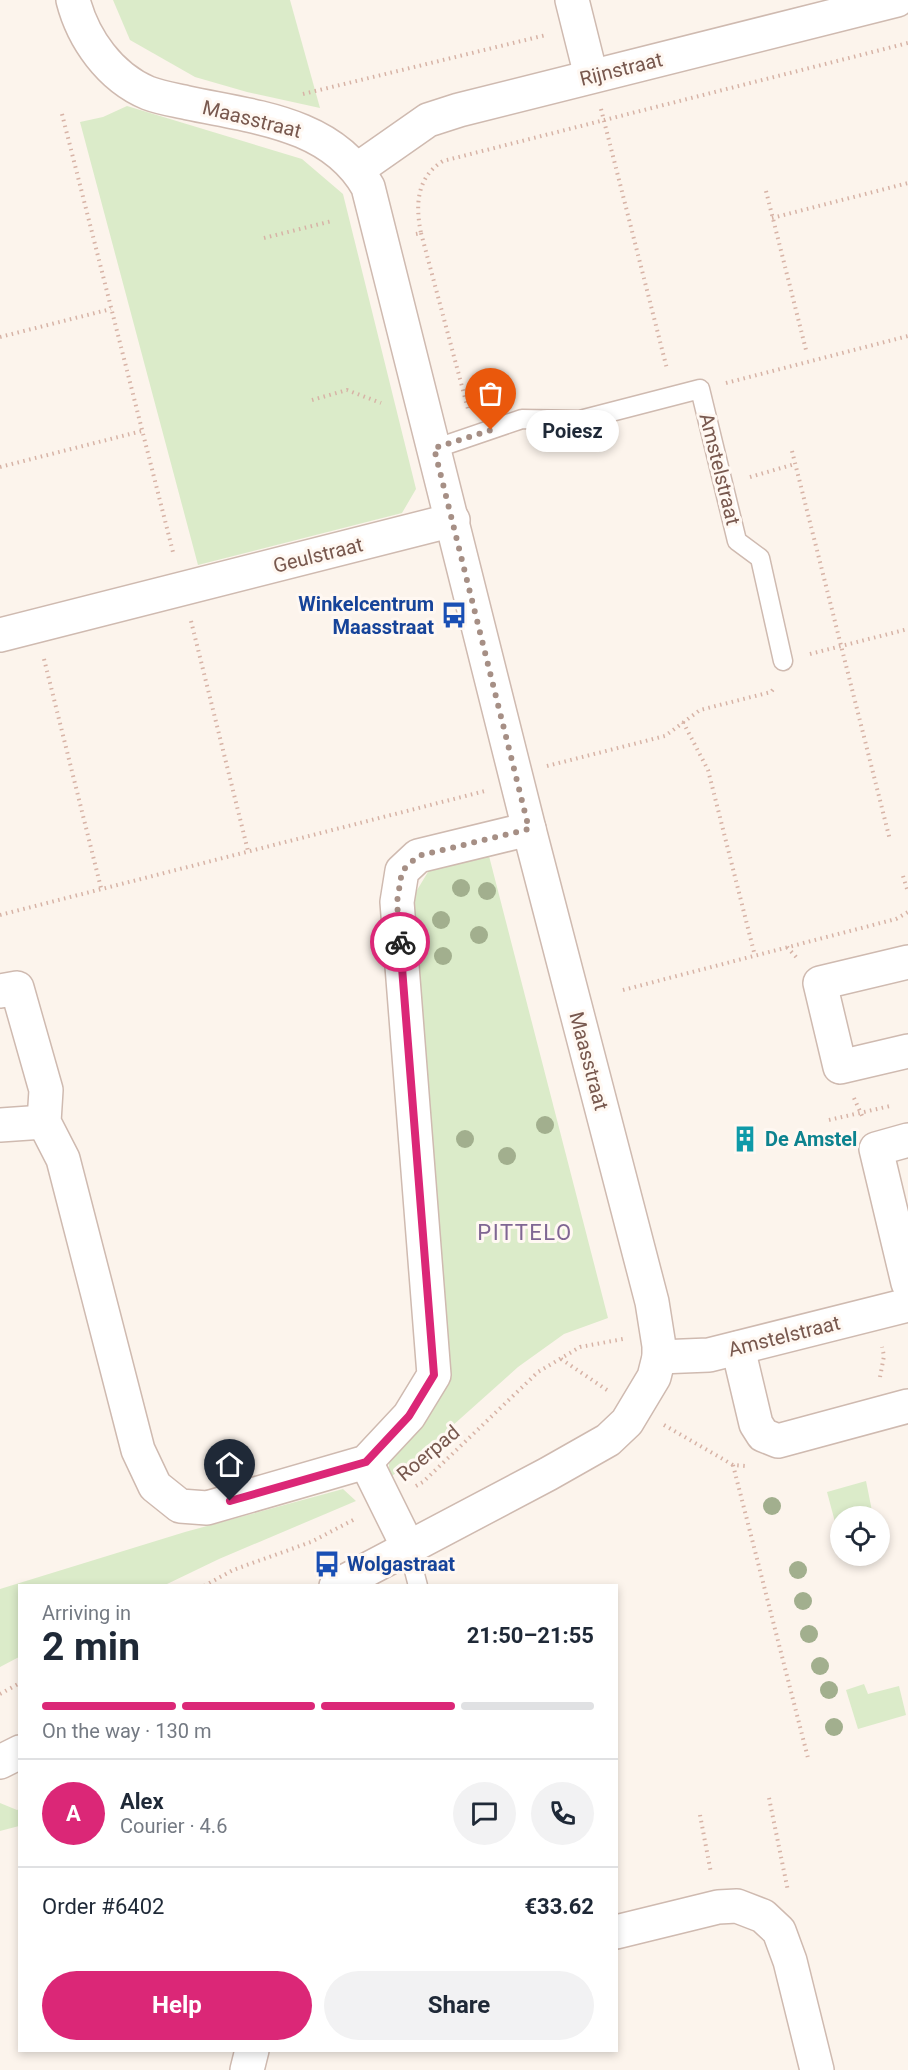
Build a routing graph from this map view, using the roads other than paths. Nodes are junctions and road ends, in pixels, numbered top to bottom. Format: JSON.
{"nodes":[{"id":1,"x":73,"y":0,"type":"edge"},
{"id":2,"x":897,"y":0,"type":"edge"},
{"id":3,"x":576,"y":13,"type":"edge"},
{"id":4,"x":591,"y":76,"type":"junction"},
{"id":5,"x":358,"y":169,"type":"junction"},
{"id":6,"x":434,"y":448,"type":"junction"},
{"id":7,"x":453,"y":520,"type":"junction"},
{"id":8,"x":0,"y":635,"type":"edge"},
{"id":9,"x":783,"y":661,"type":"road end"},
{"id":10,"x":529,"y":829,"type":"junction"},
{"id":11,"x":908,"y":962,"type":"edge"},
{"id":12,"x":0,"y":991,"type":"edge"},
{"id":13,"x":908,"y":1051,"type":"edge"},
{"id":14,"x":44,"y":1122,"type":"junction"},
{"id":15,"x":0,"y":1125,"type":"edge"},
{"id":16,"x":908,"y":1140,"type":"edge"},
{"id":17,"x":908,"y":1283,"type":"edge"},
{"id":18,"x":908,"y":1305,"type":"edge"},
{"id":19,"x":738,"y":1348,"type":"junction"},
{"id":20,"x":660,"y":1357,"type":"junction"},
{"id":21,"x":908,"y":1406,"type":"edge"},
{"id":22,"x":366,"y":1462,"type":"junction"},
{"id":23,"x":408,"y":1547,"type":"junction"},
{"id":24,"x":340,"y":1584,"type":"edge"},
{"id":25,"x":417,"y":1584,"type":"edge"},
{"id":26,"x":18,"y":1753,"type":"edge"},
{"id":27,"x":0,"y":1762,"type":"edge"},
{"id":28,"x":618,"y":1932,"type":"edge"},
{"id":29,"x":252,"y":2052,"type":"edge"},
{"id":30,"x":247,"y":2070,"type":"edge"},
{"id":31,"x":817,"y":2070,"type":"edge"}],
"edges":[{"from":1,"to":5,"type":"street","name":"Maasstraat"},
{"from":2,"to":4,"type":"street","name":"Rijnstraat"},
{"from":3,"to":4,"type":"street"},
{"from":4,"to":5,"type":"street","name":"Rijnstraat"},
{"from":5,"to":6,"type":"street","name":"Maasstraat"},
{"from":6,"to":7,"type":"street","name":"Maasstraat"},
{"from":6,"to":9,"type":"lane","name":"Amstelstraat"},
{"from":7,"to":8,"type":"street","name":"Geulstraat"},
{"from":7,"to":10,"type":"street","name":"Maasstraat"},
{"from":10,"to":20,"type":"street","name":"Maasstraat"},
{"from":10,"to":22,"type":"street"},
{"from":11,"to":13,"type":"street"},
{"from":12,"to":14,"type":"street"},
{"from":14,"to":15,"type":"street"},
{"from":14,"to":22,"type":"street"},
{"from":16,"to":17,"type":"street"},
{"from":18,"to":19,"type":"street","name":"Amstelstraat"},
{"from":19,"to":20,"type":"street","name":"Amstelstraat"},
{"from":19,"to":21,"type":"street"},
{"from":20,"to":23,"type":"street","name":"Maasstraat"},
{"from":22,"to":23,"type":"street"},
{"from":23,"to":24,"type":"street","name":"Maasstraat"},
{"from":23,"to":25,"type":"lane"},
{"from":26,"to":27,"type":"street"},
{"from":28,"to":31,"type":"street"},
{"from":29,"to":30,"type":"street"}]}
